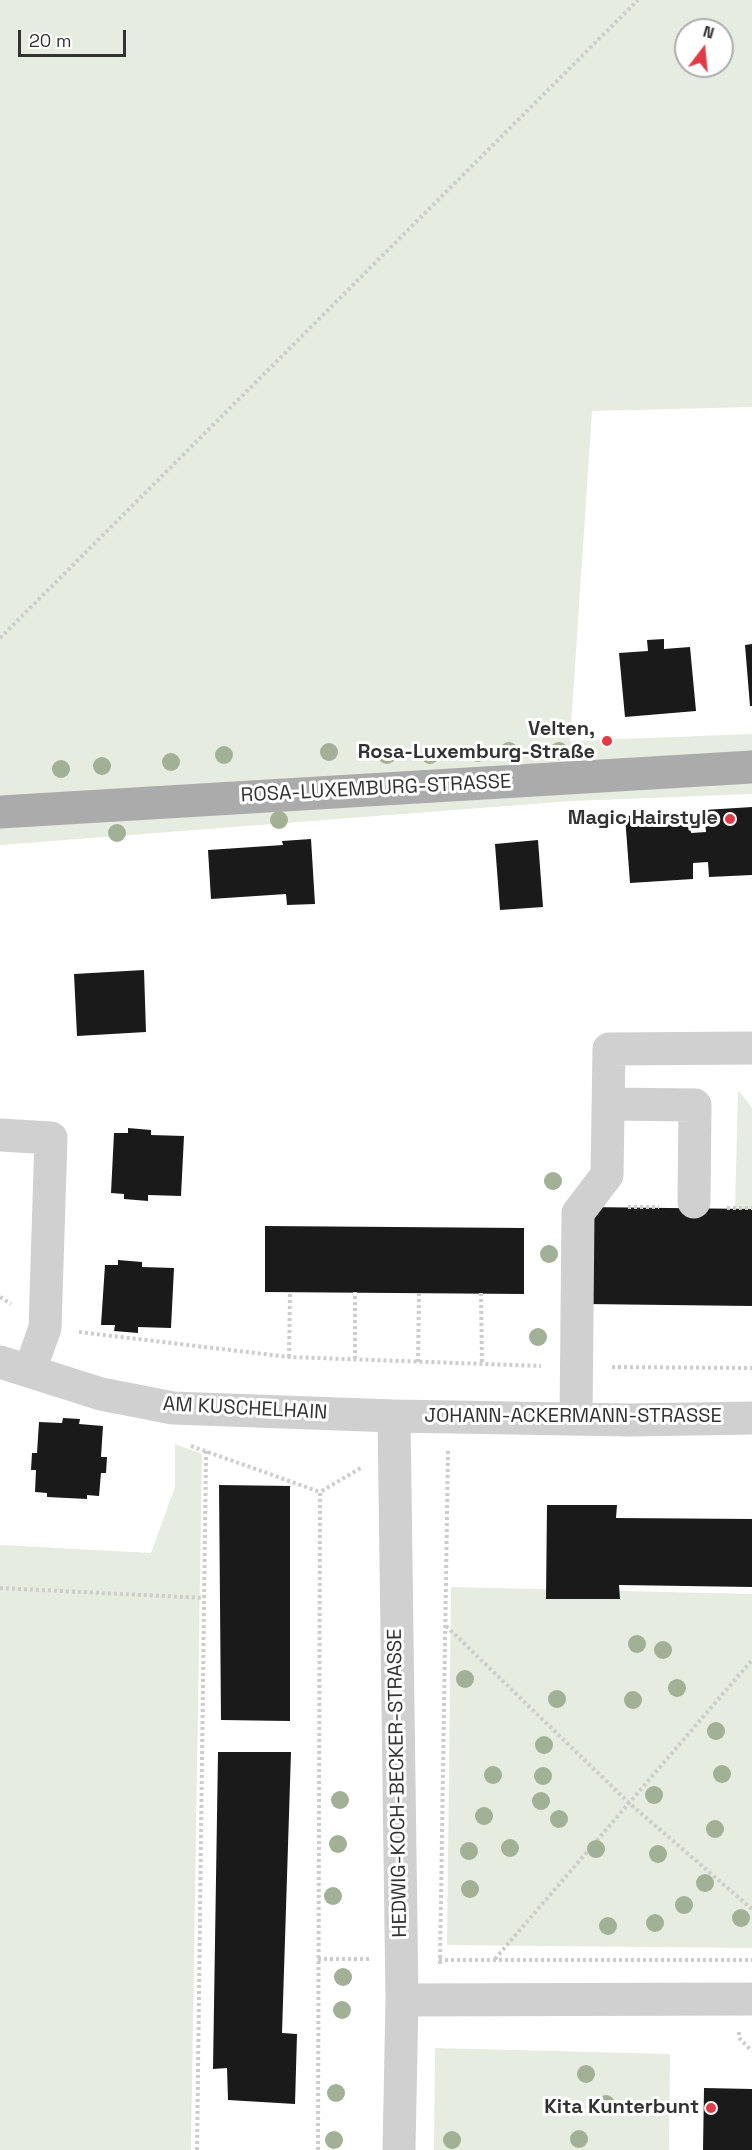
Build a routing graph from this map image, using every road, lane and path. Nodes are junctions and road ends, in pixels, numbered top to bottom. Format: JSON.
{"nodes":[{"id":1,"x":638,"y":0,"type":"edge"},
{"id":2,"x":0,"y":638,"type":"edge"},
{"id":3,"x":752,"y":767,"type":"edge"},
{"id":4,"x":0,"y":812,"type":"edge"},
{"id":5,"x":752,"y":1048,"type":"edge"},
{"id":6,"x":608,"y":1104,"type":"junction"},
{"id":7,"x":0,"y":1135,"type":"edge"},
{"id":8,"x":620,"y":1206,"type":"dead end"},
{"id":9,"x":693,"y":1206,"type":"junction"},
{"id":10,"x":752,"y":1208,"type":"edge"},
{"id":11,"x":290,"y":1292,"type":"dead end"},
{"id":12,"x":355,"y":1293,"type":"dead end"},
{"id":13,"x":419,"y":1293,"type":"dead end"},
{"id":14,"x":481,"y":1293,"type":"dead end"},
{"id":15,"x":45,"y":1328,"type":"junction"},
{"id":16,"x":289,"y":1357,"type":"junction"},
{"id":17,"x":355,"y":1359,"type":"junction"},
{"id":18,"x":418,"y":1362,"type":"junction"},
{"id":19,"x":482,"y":1364,"type":"junction"},
{"id":20,"x":15,"y":1366,"type":"edge"},
{"id":21,"x":576,"y":1366,"type":"junction"},
{"id":22,"x":752,"y":1368,"type":"edge"},
{"id":23,"x":394,"y":1416,"type":"junction"},
{"id":24,"x":447,"y":1416,"type":"junction"},
{"id":25,"x":752,"y":1418,"type":"edge"},
{"id":26,"x":576,"y":1419,"type":"junction"},
{"id":27,"x":206,"y":1451,"type":"dead end"},
{"id":28,"x":0,"y":1588,"type":"edge"},
{"id":29,"x":204,"y":1598,"type":"junction"},
{"id":30,"x":445,"y":1626,"type":"junction"},
{"id":31,"x":752,"y":1660,"type":"edge"},
{"id":32,"x":629,"y":1803,"type":"junction"},
{"id":33,"x":752,"y":1909,"type":"edge"},
{"id":34,"x":318,"y":1959,"type":"dead end"},
{"id":35,"x":401,"y":1960,"type":"junction"},
{"id":36,"x":440,"y":1960,"type":"junction"},
{"id":37,"x":495,"y":1960,"type":"junction"},
{"id":38,"x":752,"y":1960,"type":"edge"},
{"id":39,"x":441,"y":1999,"type":"junction"},
{"id":40,"x":752,"y":1999,"type":"edge"},
{"id":41,"x":402,"y":2000,"type":"junction"},
{"id":42,"x":197,"y":2150,"type":"edge"},
{"id":43,"x":399,"y":2150,"type":"edge"}],
"edges":[{"from":1,"to":2,"type":"path"},
{"from":3,"to":4,"type":"main road","name":"ROSA-LUXEMBURG-STRASSE"},
{"from":5,"to":6,"type":"street"},
{"from":6,"to":9,"type":"street"},
{"from":6,"to":21,"type":"street"},
{"from":7,"to":15,"type":"street","name":"AM KUSCHELHAIN"},
{"from":8,"to":9,"type":"path"},
{"from":9,"to":10,"type":"path"},
{"from":11,"to":16,"type":"path"},
{"from":12,"to":17,"type":"path"},
{"from":13,"to":18,"type":"path"},
{"from":14,"to":19,"type":"path"},
{"from":15,"to":16,"type":"path"},
{"from":15,"to":20,"type":"street","name":"AM KUSCHELHAIN"},
{"from":16,"to":17,"type":"path"},
{"from":17,"to":18,"type":"path"},
{"from":18,"to":19,"type":"path"},
{"from":19,"to":21,"type":"path"},
{"from":20,"to":23,"type":"street","name":"AM KUSCHELHAIN"},
{"from":21,"to":22,"type":"path"},
{"from":21,"to":26,"type":"street"},
{"from":23,"to":24,"type":"street","name":"JOHANN-ACKERMANN-STRASSE"},
{"from":23,"to":35,"type":"street","name":"HEDWIG-KOCH-BECKER-STRASSE"},
{"from":24,"to":26,"type":"street","name":"JOHANN-ACKERMANN-STRASSE"},
{"from":24,"to":30,"type":"path"},
{"from":25,"to":26,"type":"street","name":"JOHANN-ACKERMANN-STRASSE"},
{"from":27,"to":29,"type":"path"},
{"from":28,"to":29,"type":"path"},
{"from":29,"to":42,"type":"path"},
{"from":30,"to":32,"type":"path"},
{"from":30,"to":36,"type":"path"},
{"from":31,"to":32,"type":"path"},
{"from":32,"to":33,"type":"path"},
{"from":32,"to":37,"type":"path"},
{"from":34,"to":35,"type":"path"},
{"from":35,"to":36,"type":"path"},
{"from":35,"to":41,"type":"street","name":"HEDWIG-KOCH-BECKER-STRASSE"},
{"from":36,"to":37,"type":"path"},
{"from":36,"to":39,"type":"path"},
{"from":37,"to":38,"type":"path"},
{"from":39,"to":40,"type":"street"},
{"from":39,"to":41,"type":"street"},
{"from":41,"to":43,"type":"street","name":"HEDWIG-KOCH-BECKER-STRASSE"}]}
